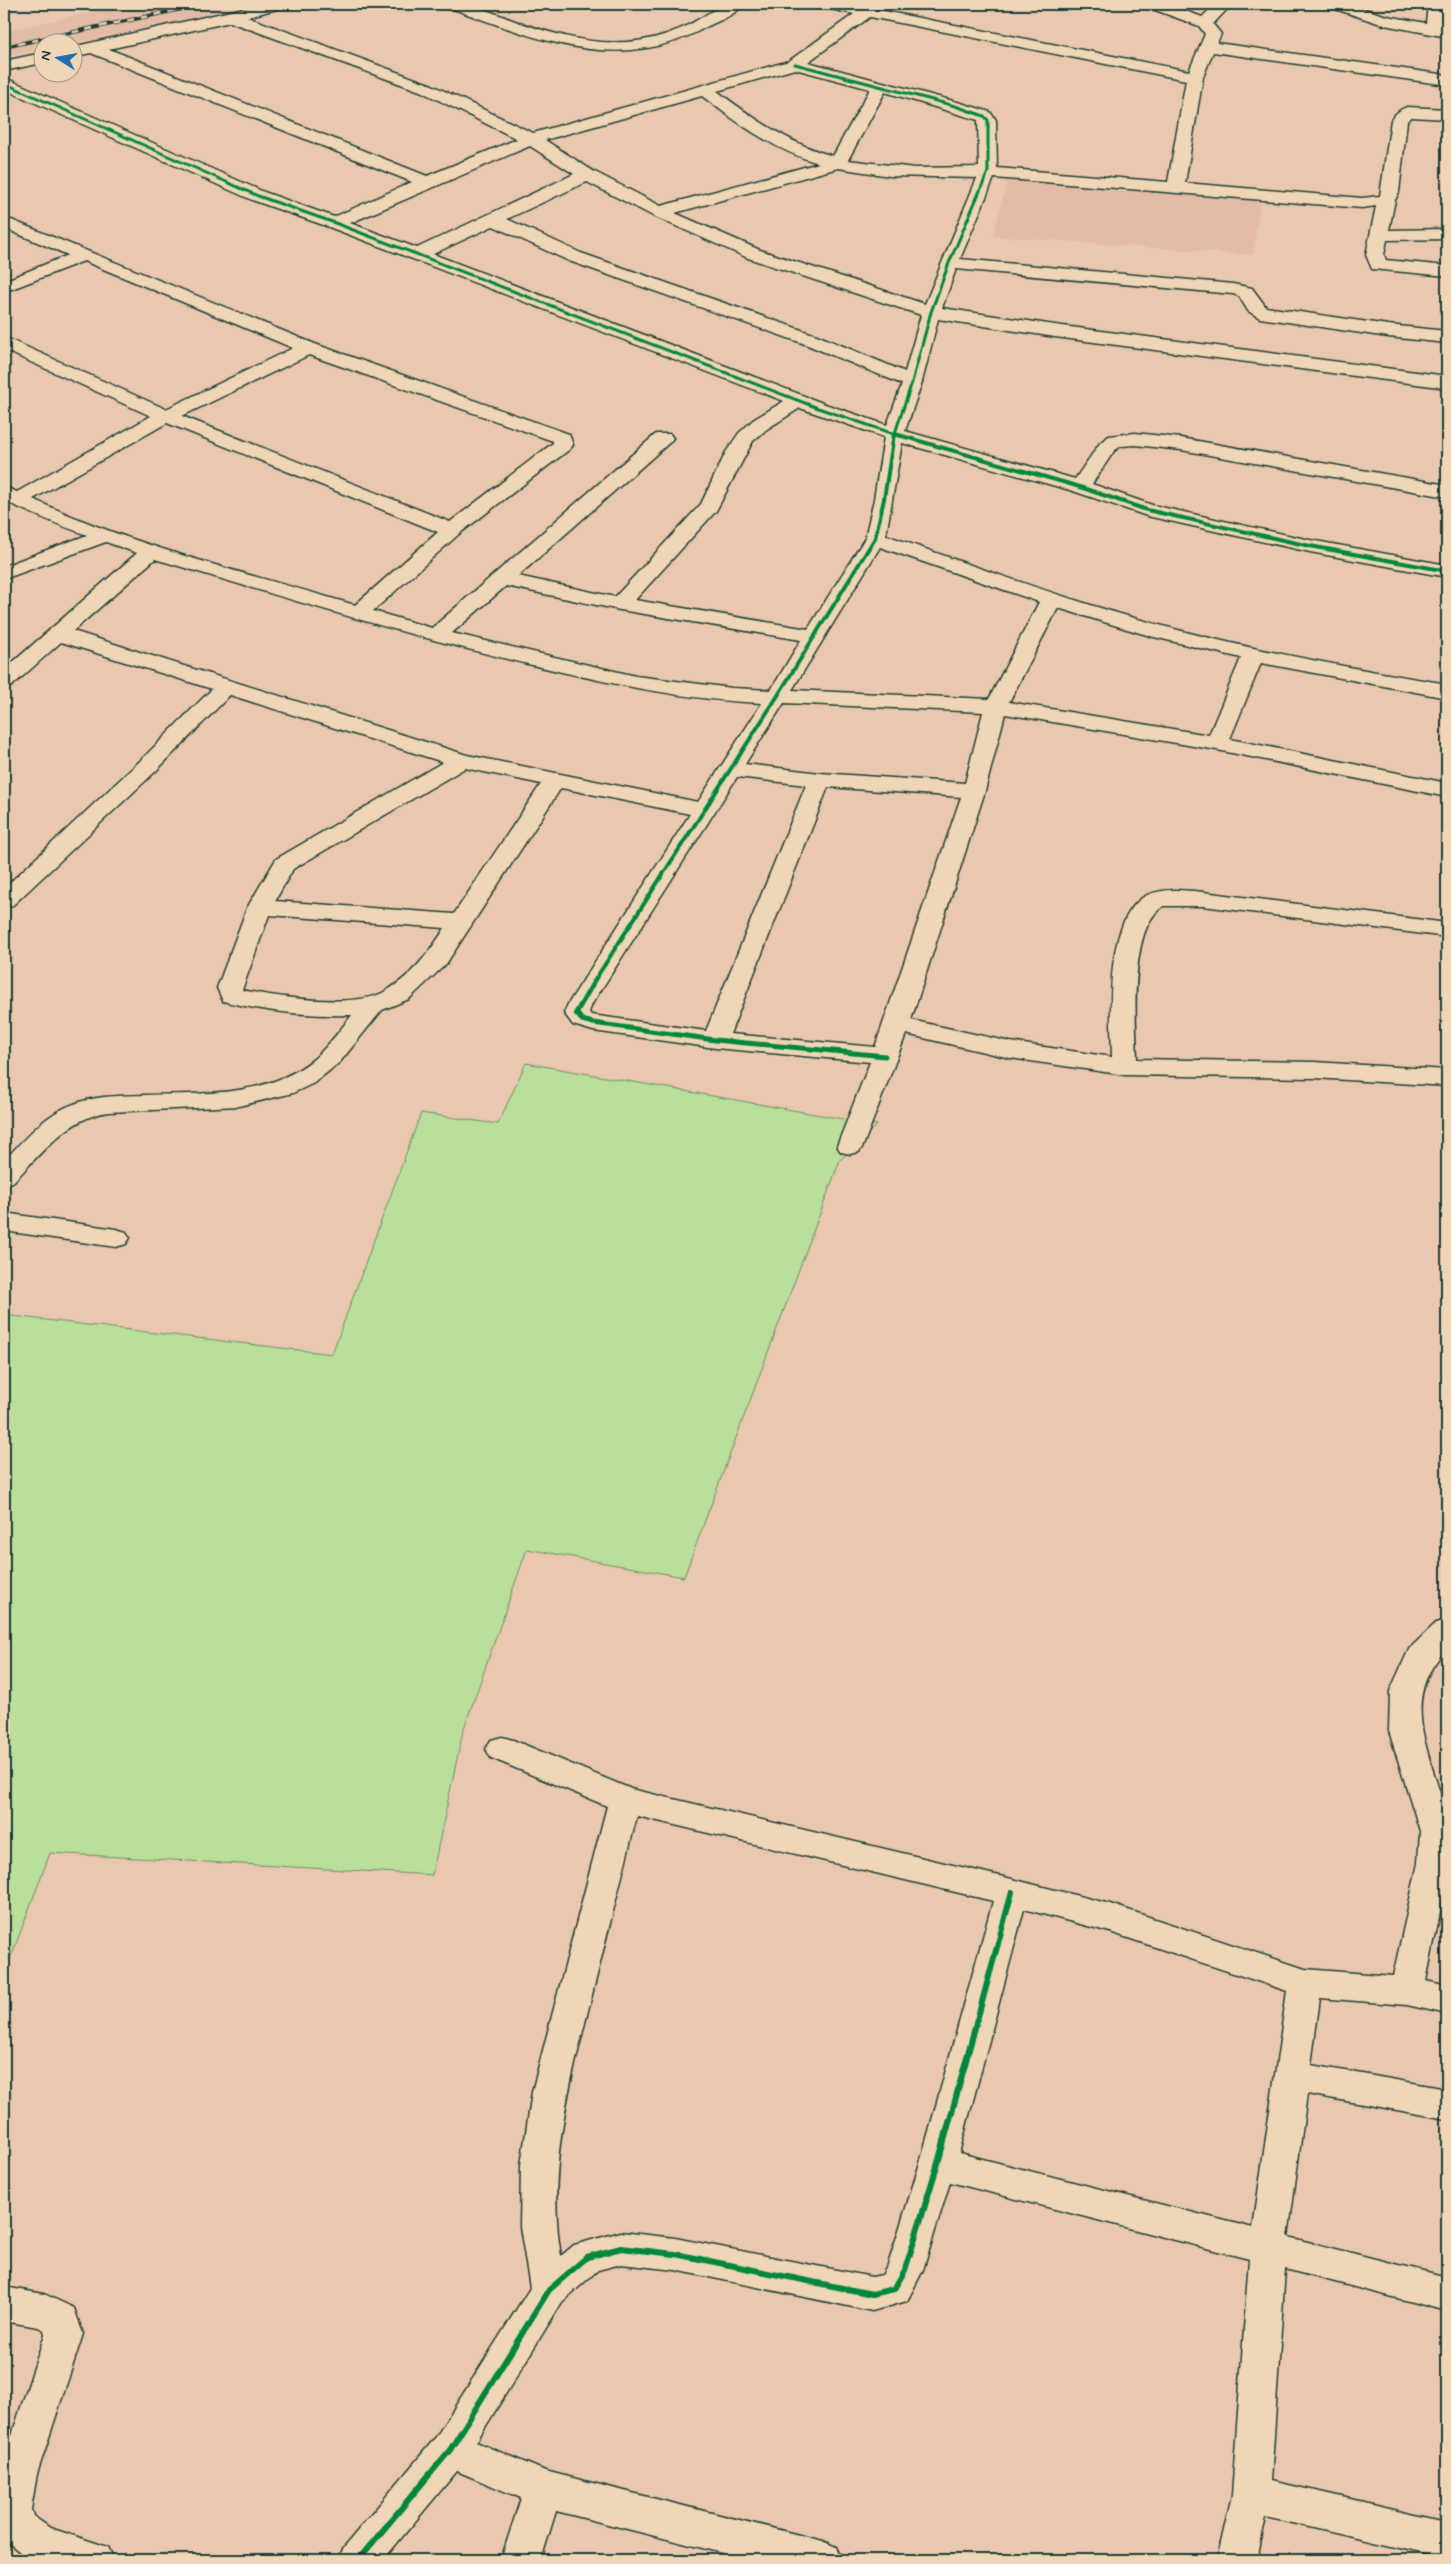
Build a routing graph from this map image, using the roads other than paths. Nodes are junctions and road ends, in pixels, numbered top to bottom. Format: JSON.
{"nodes":[{"id":1,"x":279,"y":4,"type":"edge"},
{"id":2,"x":454,"y":4,"type":"edge"},
{"id":3,"x":736,"y":4,"type":"edge"},
{"id":4,"x":826,"y":4,"type":"edge"},
{"id":5,"x":1152,"y":4,"type":"edge"},
{"id":6,"x":1224,"y":4,"type":"edge"},
{"id":7,"x":1334,"y":4,"type":"edge"},
{"id":8,"x":1436,"y":4,"type":"edge"},
{"id":9,"x":502,"y":7,"type":"dead end"},
{"id":10,"x":866,"y":13,"type":"junction"},
{"id":11,"x":484,"y":14,"type":"junction"},
{"id":12,"x":231,"y":17,"type":"junction"},
{"id":13,"x":1205,"y":23,"type":"junction"},
{"id":14,"x":1440,"y":31,"type":"edge"},
{"id":15,"x":1210,"y":46,"type":"junction"},
{"id":16,"x":93,"y":48,"type":"junction"},
{"id":17,"x":82,"y":50,"type":"edge"},
{"id":18,"x":32,"y":60,"type":"edge"},
{"id":19,"x":795,"y":64,"type":"junction"},
{"id":20,"x":4,"y":66,"type":"edge"},
{"id":21,"x":1195,"y":77,"type":"junction"},
{"id":22,"x":1447,"y":80,"type":"edge"},
{"id":23,"x":4,"y":84,"type":"edge"},
{"id":24,"x":880,"y":86,"type":"junction"},
{"id":25,"x":706,"y":91,"type":"junction"},
{"id":26,"x":1447,"y":114,"type":"edge"},
{"id":27,"x":531,"y":139,"type":"junction"},
{"id":28,"x":838,"y":163,"type":"junction"},
{"id":29,"x":988,"y":172,"type":"junction"},
{"id":30,"x":587,"y":175,"type":"junction"},
{"id":31,"x":427,"y":182,"type":"junction"},
{"id":32,"x":1176,"y":186,"type":"junction"},
{"id":33,"x":1386,"y":200,"type":"junction"},
{"id":34,"x":659,"y":212,"type":"junction"},
{"id":35,"x":495,"y":220,"type":"junction"},
{"id":36,"x":4,"y":222,"type":"edge"},
{"id":37,"x":336,"y":223,"type":"junction"},
{"id":38,"x":1447,"y":234,"type":"edge"},
{"id":39,"x":1378,"y":235,"type":"junction"},
{"id":40,"x":84,"y":254,"type":"junction"},
{"id":41,"x":417,"y":255,"type":"junction"},
{"id":42,"x":949,"y":263,"type":"junction"},
{"id":43,"x":1447,"y":271,"type":"edge"},
{"id":44,"x":4,"y":287,"type":"edge"},
{"id":45,"x":931,"y":312,"type":"junction"},
{"id":46,"x":1447,"y":337,"type":"edge"},
{"id":47,"x":4,"y":344,"type":"edge"},
{"id":48,"x":308,"y":348,"type":"junction"},
{"id":49,"x":912,"y":382,"type":"junction"},
{"id":50,"x":1447,"y":382,"type":"edge"},
{"id":51,"x":800,"y":400,"type":"junction"},
{"id":52,"x":166,"y":416,"type":"junction"},
{"id":53,"x":894,"y":434,"type":"junction"},
{"id":54,"x":663,"y":438,"type":"dead end"},
{"id":55,"x":1080,"y":486,"type":"junction"},
{"id":56,"x":1447,"y":490,"type":"edge"},
{"id":57,"x":11,"y":497,"type":"edge"},
{"id":58,"x":452,"y":530,"type":"junction"},
{"id":59,"x":106,"y":535,"type":"junction"},
{"id":60,"x":875,"y":538,"type":"junction"},
{"id":61,"x":151,"y":551,"type":"junction"},
{"id":62,"x":1447,"y":571,"type":"edge"},
{"id":63,"x":4,"y":573,"type":"edge"},
{"id":64,"x":500,"y":578,"type":"junction"},
{"id":65,"x":1051,"y":600,"type":"junction"},
{"id":66,"x":620,"y":604,"type":"junction"},
{"id":67,"x":358,"y":613,"type":"junction"},
{"id":68,"x":56,"y":633,"type":"junction"},
{"id":69,"x":436,"y":636,"type":"junction"},
{"id":70,"x":813,"y":636,"type":"junction"},
{"id":71,"x":1253,"y":655,"type":"junction"},
{"id":72,"x":4,"y":681,"type":"edge"},
{"id":73,"x":228,"y":686,"type":"junction"},
{"id":74,"x":1447,"y":691,"type":"edge"},
{"id":75,"x":777,"y":697,"type":"junction"},
{"id":76,"x":996,"y":706,"type":"junction"},
{"id":77,"x":1217,"y":743,"type":"junction"},
{"id":78,"x":462,"y":761,"type":"junction"},
{"id":79,"x":729,"y":769,"type":"junction"},
{"id":80,"x":555,"y":780,"type":"junction"},
{"id":81,"x":820,"y":780,"type":"junction"},
{"id":82,"x":1447,"y":790,"type":"edge"},
{"id":83,"x":974,"y":791,"type":"junction"},
{"id":84,"x":704,"y":810,"type":"junction"},
{"id":85,"x":4,"y":901,"type":"edge"},
{"id":86,"x":262,"y":907,"type":"junction"},
{"id":87,"x":462,"y":922,"type":"junction"},
{"id":88,"x":1447,"y":930,"type":"edge"},
{"id":89,"x":373,"y":1006,"type":"junction"},
{"id":90,"x":897,"y":1024,"type":"junction"},
{"id":91,"x":715,"y":1040,"type":"junction"},
{"id":92,"x":885,"y":1056,"type":"junction"},
{"id":93,"x":1125,"y":1067,"type":"junction"},
{"id":94,"x":1447,"y":1078,"type":"edge"},
{"id":95,"x":850,"y":1146,"type":"dead end"},
{"id":96,"x":4,"y":1176,"type":"edge"},
{"id":97,"x":4,"y":1222,"type":"edge"},
{"id":98,"x":116,"y":1238,"type":"dead end"},
{"id":99,"x":1447,"y":1631,"type":"edge"},
{"id":100,"x":502,"y":1749,"type":"dead end"},
{"id":101,"x":625,"y":1800,"type":"junction"},
{"id":102,"x":1012,"y":1892,"type":"junction"},
{"id":103,"x":1305,"y":1983,"type":"junction"},
{"id":104,"x":1406,"y":1992,"type":"junction"},
{"id":105,"x":1447,"y":2000,"type":"edge"},
{"id":106,"x":1291,"y":2076,"type":"junction"},
{"id":107,"x":1447,"y":2104,"type":"edge"},
{"id":108,"x":938,"y":2163,"type":"junction"},
{"id":109,"x":1268,"y":2249,"type":"junction"},
{"id":110,"x":549,"y":2290,"type":"junction"},
{"id":111,"x":1447,"y":2294,"type":"edge"},
{"id":112,"x":4,"y":2304,"type":"edge"},
{"id":113,"x":450,"y":2450,"type":"junction"},
{"id":114,"x":543,"y":2489,"type":"junction"},
{"id":115,"x":1251,"y":2495,"type":"junction"},
{"id":116,"x":1447,"y":2540,"type":"edge"},
{"id":117,"x":94,"y":2560,"type":"edge"},
{"id":118,"x":358,"y":2560,"type":"edge"},
{"id":119,"x":521,"y":2560,"type":"edge"},
{"id":120,"x":823,"y":2560,"type":"edge"},
{"id":121,"x":1237,"y":2560,"type":"edge"}],
"edges":[{"from":1,"to":12,"type":"street"},
{"from":2,"to":11,"type":"street"},
{"from":3,"to":11,"type":"street"},
{"from":4,"to":10,"type":"street"},
{"from":5,"to":13,"type":"street"},
{"from":6,"to":13,"type":"street"},
{"from":7,"to":14,"type":"street"},
{"from":8,"to":14,"type":"street"},
{"from":9,"to":11,"type":"street"},
{"from":10,"to":19,"type":"street"},
{"from":10,"to":21,"type":"street"},
{"from":12,"to":16,"type":"street"},
{"from":12,"to":27,"type":"street"},
{"from":13,"to":15,"type":"street"},
{"from":15,"to":21,"type":"street"},
{"from":15,"to":22,"type":"street"},
{"from":16,"to":17,"type":"street"},
{"from":16,"to":31,"type":"street"},
{"from":18,"to":20,"type":"street"},
{"from":19,"to":24,"type":"street"},
{"from":19,"to":25,"type":"street"},
{"from":21,"to":32,"type":"street"},
{"from":23,"to":37,"type":"street"},
{"from":24,"to":28,"type":"street"},
{"from":24,"to":29,"type":"street"},
{"from":25,"to":27,"type":"street"},
{"from":25,"to":28,"type":"street"},
{"from":26,"to":33,"type":"street"},
{"from":27,"to":30,"type":"street"},
{"from":27,"to":31,"type":"street"},
{"from":28,"to":29,"type":"street"},
{"from":28,"to":34,"type":"street"},
{"from":29,"to":32,"type":"street"},
{"from":29,"to":42,"type":"street"},
{"from":30,"to":34,"type":"street"},
{"from":30,"to":35,"type":"street"},
{"from":31,"to":37,"type":"street"},
{"from":32,"to":33,"type":"street"},
{"from":33,"to":39,"type":"street"},
{"from":34,"to":45,"type":"street"},
{"from":35,"to":41,"type":"street"},
{"from":35,"to":49,"type":"street"},
{"from":36,"to":40,"type":"street"},
{"from":37,"to":41,"type":"street"},
{"from":38,"to":39,"type":"street"},
{"from":39,"to":43,"type":"street"},
{"from":40,"to":44,"type":"street"},
{"from":40,"to":48,"type":"street"},
{"from":41,"to":51,"type":"street"},
{"from":42,"to":45,"type":"street"},
{"from":42,"to":46,"type":"street"},
{"from":45,"to":49,"type":"street"},
{"from":45,"to":50,"type":"street"},
{"from":47,"to":52,"type":"street"},
{"from":48,"to":52,"type":"street"},
{"from":48,"to":58,"type":"street"},
{"from":49,"to":53,"type":"street"},
{"from":51,"to":53,"type":"street"},
{"from":51,"to":66,"type":"street"},
{"from":52,"to":57,"type":"street"},
{"from":52,"to":58,"type":"street"},
{"from":53,"to":55,"type":"street"},
{"from":53,"to":60,"type":"street"},
{"from":54,"to":64,"type":"street"},
{"from":55,"to":56,"type":"street"},
{"from":55,"to":62,"type":"street"},
{"from":57,"to":59,"type":"street"},
{"from":58,"to":67,"type":"street"},
{"from":59,"to":61,"type":"street"},
{"from":59,"to":63,"type":"street"},
{"from":60,"to":65,"type":"street"},
{"from":60,"to":70,"type":"street"},
{"from":61,"to":67,"type":"street"},
{"from":61,"to":68,"type":"street"},
{"from":64,"to":66,"type":"street"},
{"from":64,"to":69,"type":"street"},
{"from":65,"to":71,"type":"street"},
{"from":65,"to":76,"type":"street"},
{"from":66,"to":70,"type":"street"},
{"from":67,"to":69,"type":"street"},
{"from":68,"to":72,"type":"street"},
{"from":68,"to":73,"type":"street"},
{"from":69,"to":75,"type":"street"},
{"from":70,"to":75,"type":"street"},
{"from":71,"to":74,"type":"street"},
{"from":71,"to":77,"type":"street"},
{"from":73,"to":78,"type":"street"},
{"from":73,"to":85,"type":"street"},
{"from":75,"to":76,"type":"street"},
{"from":75,"to":79,"type":"street"},
{"from":76,"to":77,"type":"street"},
{"from":76,"to":83,"type":"street"},
{"from":77,"to":82,"type":"street"},
{"from":78,"to":80,"type":"street"},
{"from":78,"to":86,"type":"street"},
{"from":79,"to":81,"type":"street"},
{"from":79,"to":84,"type":"street"},
{"from":80,"to":84,"type":"street"},
{"from":80,"to":87,"type":"street"},
{"from":81,"to":83,"type":"street"},
{"from":81,"to":91,"type":"street"},
{"from":83,"to":90,"type":"street"},
{"from":84,"to":91,"type":"street"},
{"from":86,"to":87,"type":"street"},
{"from":86,"to":89,"type":"street"},
{"from":87,"to":89,"type":"street"},
{"from":88,"to":93,"type":"street"},
{"from":89,"to":96,"type":"street"},
{"from":90,"to":92,"type":"street"},
{"from":90,"to":93,"type":"street"},
{"from":91,"to":92,"type":"street"},
{"from":92,"to":95,"type":"street"},
{"from":93,"to":94,"type":"street"},
{"from":97,"to":98,"type":"street"},
{"from":99,"to":104,"type":"street"},
{"from":100,"to":101,"type":"street"},
{"from":101,"to":102,"type":"street"},
{"from":101,"to":110,"type":"street"},
{"from":102,"to":103,"type":"street"},
{"from":102,"to":108,"type":"street"},
{"from":103,"to":104,"type":"street"},
{"from":103,"to":106,"type":"street"},
{"from":104,"to":105,"type":"street"},
{"from":106,"to":107,"type":"street"},
{"from":106,"to":109,"type":"street"},
{"from":108,"to":109,"type":"street"},
{"from":108,"to":110,"type":"street"},
{"from":109,"to":111,"type":"street"},
{"from":109,"to":115,"type":"street"},
{"from":110,"to":113,"type":"street"},
{"from":112,"to":117,"type":"street"},
{"from":113,"to":114,"type":"street"},
{"from":113,"to":118,"type":"street"},
{"from":114,"to":119,"type":"street"},
{"from":114,"to":120,"type":"street"},
{"from":115,"to":116,"type":"street"},
{"from":115,"to":121,"type":"street"}]}
